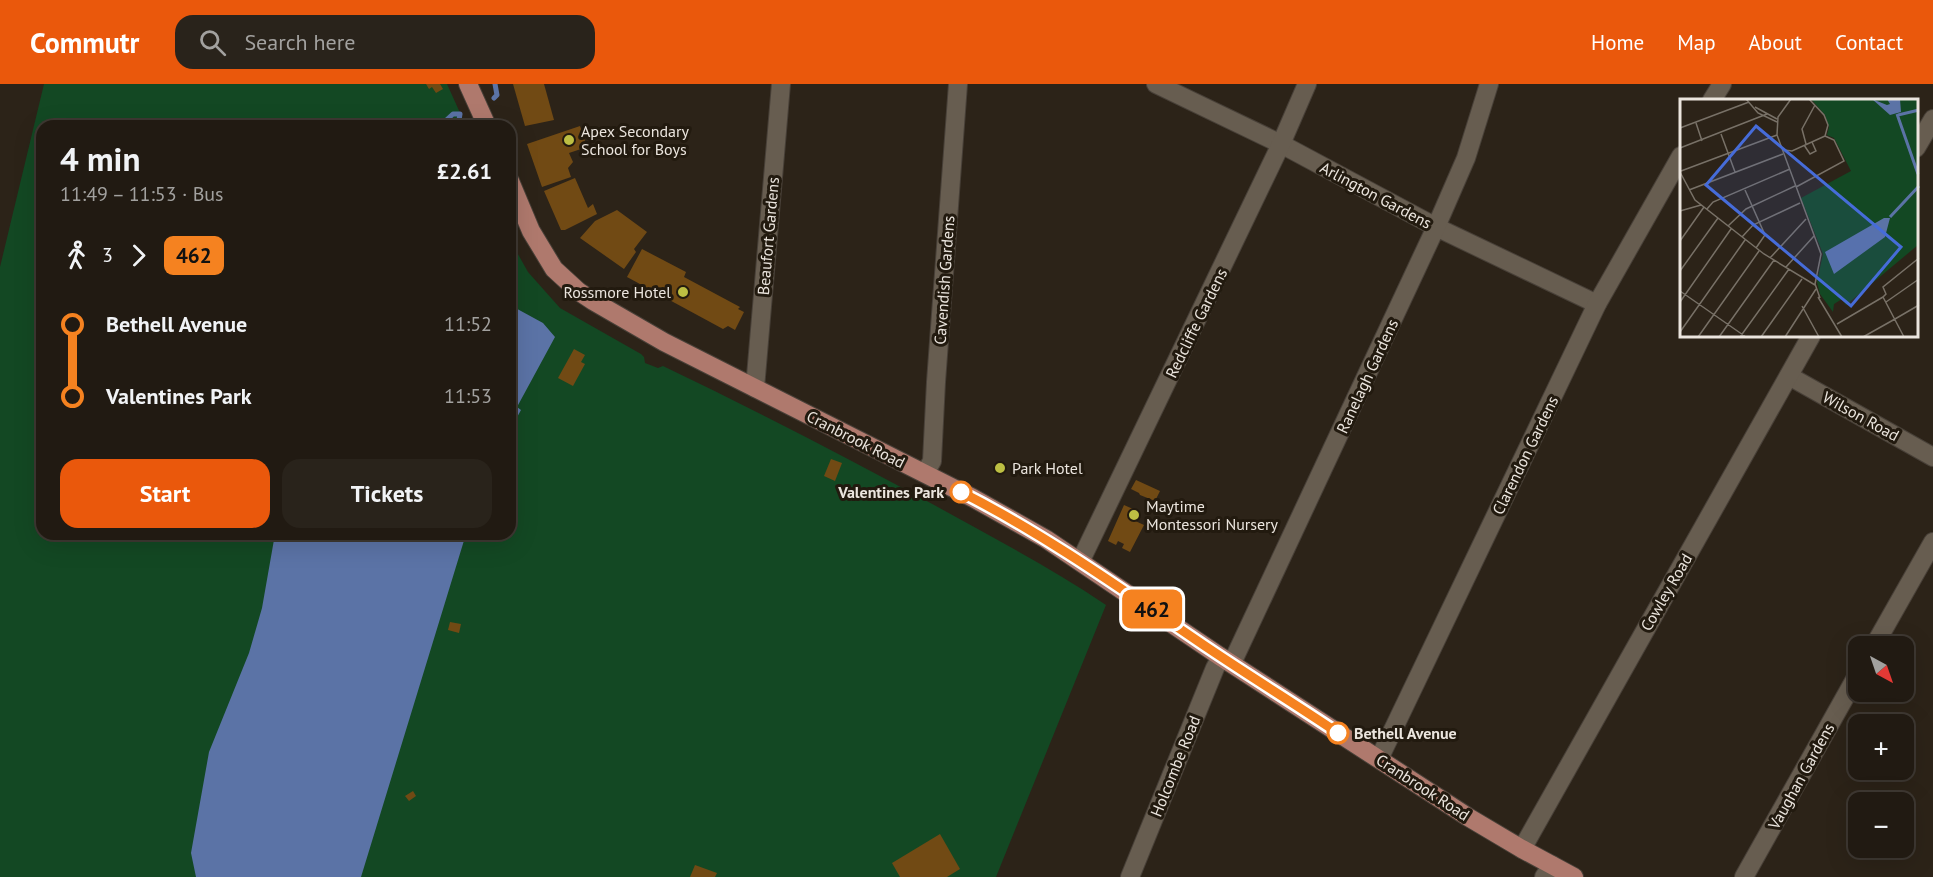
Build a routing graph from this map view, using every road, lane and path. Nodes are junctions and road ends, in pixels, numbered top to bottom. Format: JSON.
{"nodes":[{"id":1,"x":468,"y":84,"type":"edge"},
{"id":2,"x":782,"y":84,"type":"edge"},
{"id":3,"x":958,"y":84,"type":"edge"},
{"id":4,"x":1156,"y":84,"type":"edge"},
{"id":5,"x":1307,"y":84,"type":"edge"},
{"id":6,"x":1489,"y":84,"type":"edge"},
{"id":7,"x":1722,"y":84,"type":"edge"},
{"id":8,"x":1713,"y":99,"type":"edge"},
{"id":9,"x":1933,"y":119,"type":"edge"},
{"id":10,"x":484,"y":120,"type":"edge"},
{"id":11,"x":1281,"y":144,"type":"junction"},
{"id":12,"x":1918,"y":146,"type":"edge"},
{"id":13,"x":1680,"y":158,"type":"edge"},
{"id":14,"x":516,"y":195,"type":"edge"},
{"id":15,"x":1437,"y":227,"type":"junction"},
{"id":16,"x":1597,"y":304,"type":"junction"},
{"id":17,"x":1810,"y":338,"type":"edge"},
{"id":18,"x":1789,"y":376,"type":"junction"},
{"id":19,"x":754,"y":388,"type":"junction"},
{"id":20,"x":1933,"y":457,"type":"edge"},
{"id":21,"x":925,"y":473,"type":"junction"},
{"id":22,"x":1933,"y":542,"type":"edge"},
{"id":23,"x":1081,"y":560,"type":"junction"},
{"id":24,"x":1880,"y":636,"type":"edge"},
{"id":25,"x":1227,"y":660,"type":"junction"},
{"id":26,"x":1848,"y":692,"type":"edge"},
{"id":27,"x":1379,"y":759,"type":"junction"},
{"id":28,"x":1522,"y":849,"type":"junction"},
{"id":29,"x":1548,"y":871,"type":"edge"},
{"id":30,"x":1130,"y":877,"type":"edge"},
{"id":31,"x":1574,"y":877,"type":"edge"},
{"id":32,"x":1744,"y":877,"type":"edge"}],
"edges":[{"from":1,"to":10,"type":"main road"},
{"from":2,"to":19,"type":"street","name":"Beaufort Gardens"},
{"from":3,"to":21,"type":"street","name":"Cavendish Gardens"},
{"from":4,"to":11,"type":"street","name":"Arlington Gardens"},
{"from":5,"to":11,"type":"street","name":"Redcliffe Gardens"},
{"from":6,"to":15,"type":"street","name":"Ranelagh Gardens"},
{"from":7,"to":8,"type":"street"},
{"from":9,"to":12,"type":"street"},
{"from":11,"to":15,"type":"street","name":"Arlington Gardens"},
{"from":11,"to":23,"type":"street","name":"Redcliffe Gardens"},
{"from":13,"to":16,"type":"street","name":"Clarendon Gardens"},
{"from":14,"to":19,"type":"main road","name":"Cranbrook Road"},
{"from":15,"to":16,"type":"street","name":"Arlington Gardens"},
{"from":15,"to":25,"type":"street","name":"Ranelagh Gardens"},
{"from":16,"to":27,"type":"street","name":"Clarendon Gardens"},
{"from":17,"to":18,"type":"street","name":"Cowley Road"},
{"from":18,"to":20,"type":"street","name":"Wilson Road"},
{"from":18,"to":28,"type":"street","name":"Cowley Road"},
{"from":19,"to":21,"type":"main road","name":"Cranbrook Road"},
{"from":21,"to":23,"type":"main road","name":"Cranbrook Road"},
{"from":22,"to":24,"type":"street"},
{"from":23,"to":25,"type":"main road","name":"Cranbrook Road"},
{"from":25,"to":27,"type":"main road","name":"Cranbrook Road"},
{"from":25,"to":30,"type":"street","name":"Holcombe Road"},
{"from":26,"to":32,"type":"street","name":"Vaughan Gardens"},
{"from":27,"to":28,"type":"main road","name":"Cranbrook Road"},
{"from":28,"to":29,"type":"main road","name":"Cranbrook Road"},
{"from":29,"to":31,"type":"main road","name":"Cranbrook Road"}]}
